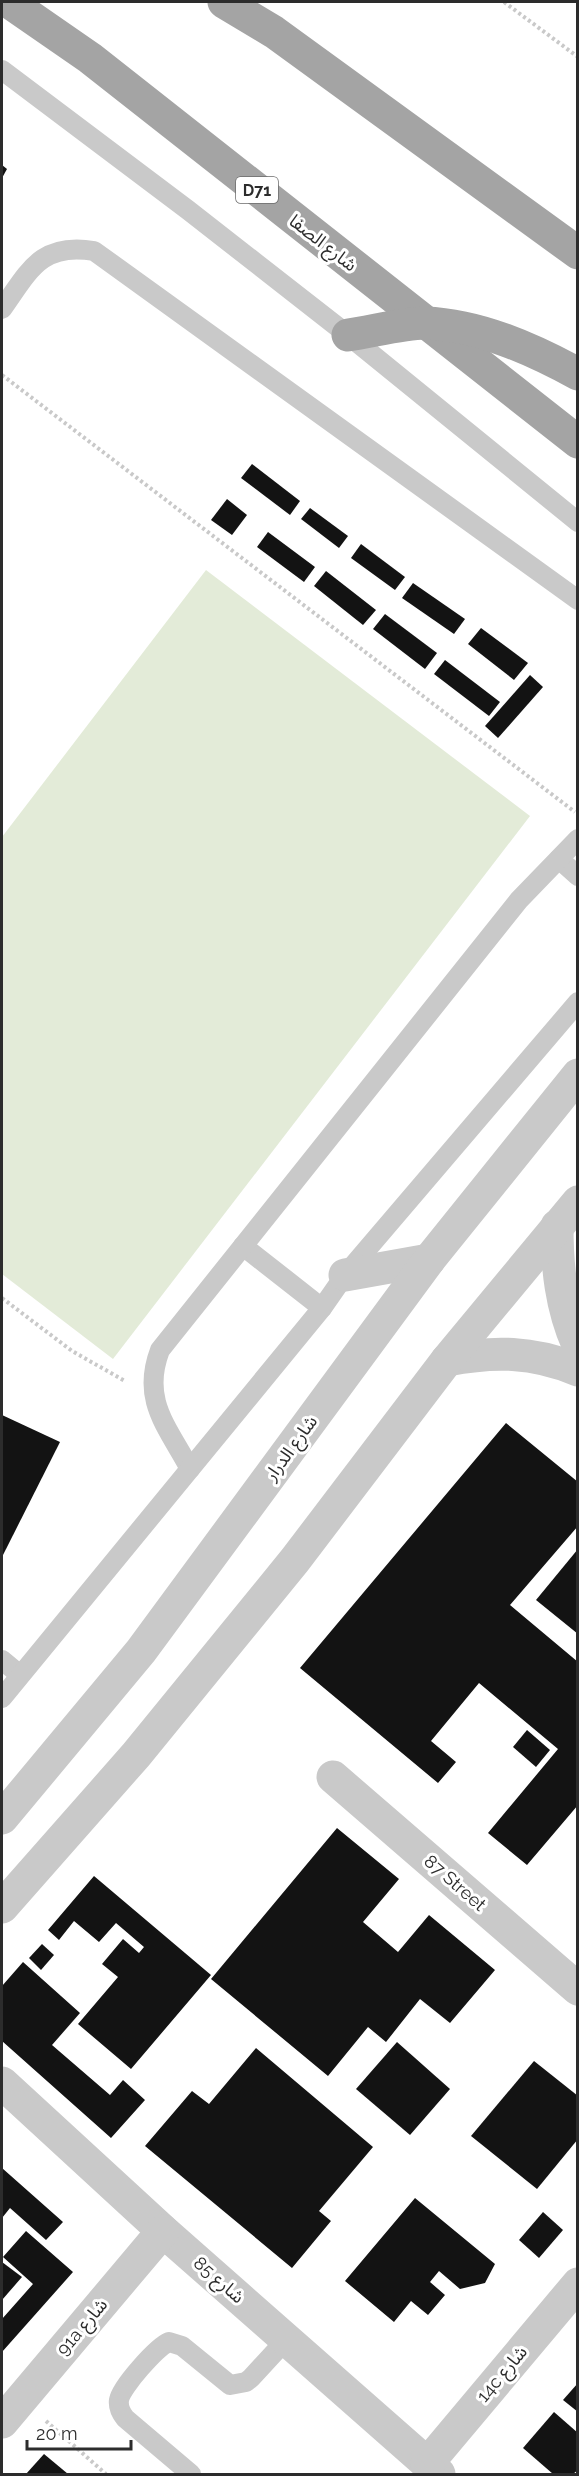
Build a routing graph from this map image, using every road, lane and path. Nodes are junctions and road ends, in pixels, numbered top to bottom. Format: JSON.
{"nodes":[{"id":1,"x":9,"y":2,"type":"edge"},
{"id":2,"x":224,"y":2,"type":"edge"},
{"id":3,"x":243,"y":2,"type":"edge"},
{"id":4,"x":504,"y":2,"type":"edge"},
{"id":5,"x":274,"y":32,"type":"junction"},
{"id":6,"x":578,"y":57,"type":"edge"},
{"id":7,"x":2,"y":70,"type":"edge"},
{"id":8,"x":578,"y":253,"type":"edge"},
{"id":9,"x":2,"y":309,"type":"edge"},
{"id":10,"x":424,"y":323,"type":"junction"},
{"id":11,"x":348,"y":335,"type":"junction"},
{"id":12,"x":476,"y":360,"type":"junction"},
{"id":13,"x":578,"y":374,"type":"edge"},
{"id":14,"x":2,"y":375,"type":"edge"},
{"id":15,"x":578,"y":442,"type":"edge"},
{"id":16,"x":578,"y":461,"type":"edge"},
{"id":17,"x":578,"y":522,"type":"edge"},
{"id":18,"x":578,"y":600,"type":"edge"},
{"id":19,"x":578,"y":814,"type":"edge"},
{"id":20,"x":578,"y":839,"type":"edge"},
{"id":21,"x":559,"y":859,"type":"junction"},
{"id":22,"x":578,"y":876,"type":"edge"},
{"id":23,"x":578,"y":1002,"type":"edge"},
{"id":24,"x":578,"y":1075,"type":"edge"},
{"id":25,"x":567,"y":1214,"type":"edge"},
{"id":26,"x":243,"y":1246,"type":"junction"},
{"id":27,"x":429,"y":1260,"type":"junction"},
{"id":28,"x":345,"y":1275,"type":"junction"},
{"id":29,"x":2,"y":1298,"type":"edge"},
{"id":30,"x":322,"y":1308,"type":"junction"},
{"id":31,"x":578,"y":1345,"type":"edge"},
{"id":32,"x":447,"y":1359,"type":"junction"},
{"id":33,"x":578,"y":1370,"type":"edge"},
{"id":34,"x":152,"y":1392,"type":"junction"},
{"id":35,"x":190,"y":1469,"type":"junction"},
{"id":36,"x":2,"y":1660,"type":"edge"},
{"id":37,"x":20,"y":1675,"type":"junction"},
{"id":38,"x":2,"y":1698,"type":"edge"},
{"id":39,"x":333,"y":1776,"type":"dead end"},
{"id":40,"x":2,"y":1818,"type":"edge"},
{"id":41,"x":2,"y":1907,"type":"edge"},
{"id":42,"x":578,"y":1989,"type":"edge"},
{"id":43,"x":2,"y":2083,"type":"edge"},
{"id":44,"x":163,"y":2231,"type":"junction"},
{"id":45,"x":578,"y":2284,"type":"edge"},
{"id":46,"x":286,"y":2340,"type":"junction"},
{"id":47,"x":11,"y":2411,"type":"edge"},
{"id":48,"x":433,"y":2469,"type":"edge"},
{"id":49,"x":106,"y":2475,"type":"edge"},
{"id":50,"x":191,"y":2475,"type":"edge"}],
"edges":[{"from":1,"to":10,"type":"main road","name":"شارع الصفا","number":"D71"},
{"from":2,"to":5,"type":"main road"},
{"from":3,"to":5,"type":"main road"},
{"from":4,"to":6,"type":"path"},
{"from":5,"to":8,"type":"main road"},
{"from":7,"to":11,"type":"lane"},
{"from":9,"to":18,"type":"lane"},
{"from":10,"to":11,"type":"main road"},
{"from":10,"to":12,"type":"main road","name":"شارع الصفا","number":"D71"},
{"from":10,"to":13,"type":"main road"},
{"from":11,"to":17,"type":"lane"},
{"from":12,"to":15,"type":"main road","name":"شارع الصفا","number":"D71"},
{"from":12,"to":16,"type":"main road"},
{"from":14,"to":19,"type":"path"},
{"from":20,"to":21,"type":"lane"},
{"from":21,"to":22,"type":"lane"},
{"from":21,"to":26,"type":"lane"},
{"from":23,"to":28,"type":"lane"},
{"from":24,"to":27,"type":"street","name":"شارع الدرار"},
{"from":25,"to":31,"type":"street"},
{"from":25,"to":32,"type":"street"},
{"from":26,"to":30,"type":"lane"},
{"from":26,"to":34,"type":"lane"},
{"from":27,"to":28,"type":"street"},
{"from":27,"to":40,"type":"street","name":"شارع الدرار"},
{"from":28,"to":30,"type":"lane"},
{"from":29,"to":34,"type":"path"},
{"from":30,"to":35,"type":"lane"},
{"from":32,"to":33,"type":"street"},
{"from":32,"to":41,"type":"street"},
{"from":34,"to":35,"type":"lane"},
{"from":35,"to":37,"type":"lane"},
{"from":36,"to":37,"type":"lane"},
{"from":37,"to":38,"type":"lane"},
{"from":39,"to":42,"type":"street","name":"87 Street"},
{"from":43,"to":44,"type":"street","name":"شارع 85"},
{"from":44,"to":46,"type":"street","name":"شارع 85"},
{"from":44,"to":47,"type":"street","name":"91a شارع"},
{"from":45,"to":48,"type":"street","name":"14c شارع"},
{"from":46,"to":48,"type":"street","name":"شارع 85"},
{"from":46,"to":50,"type":"lane"},
{"from":47,"to":49,"type":"path"}]}
